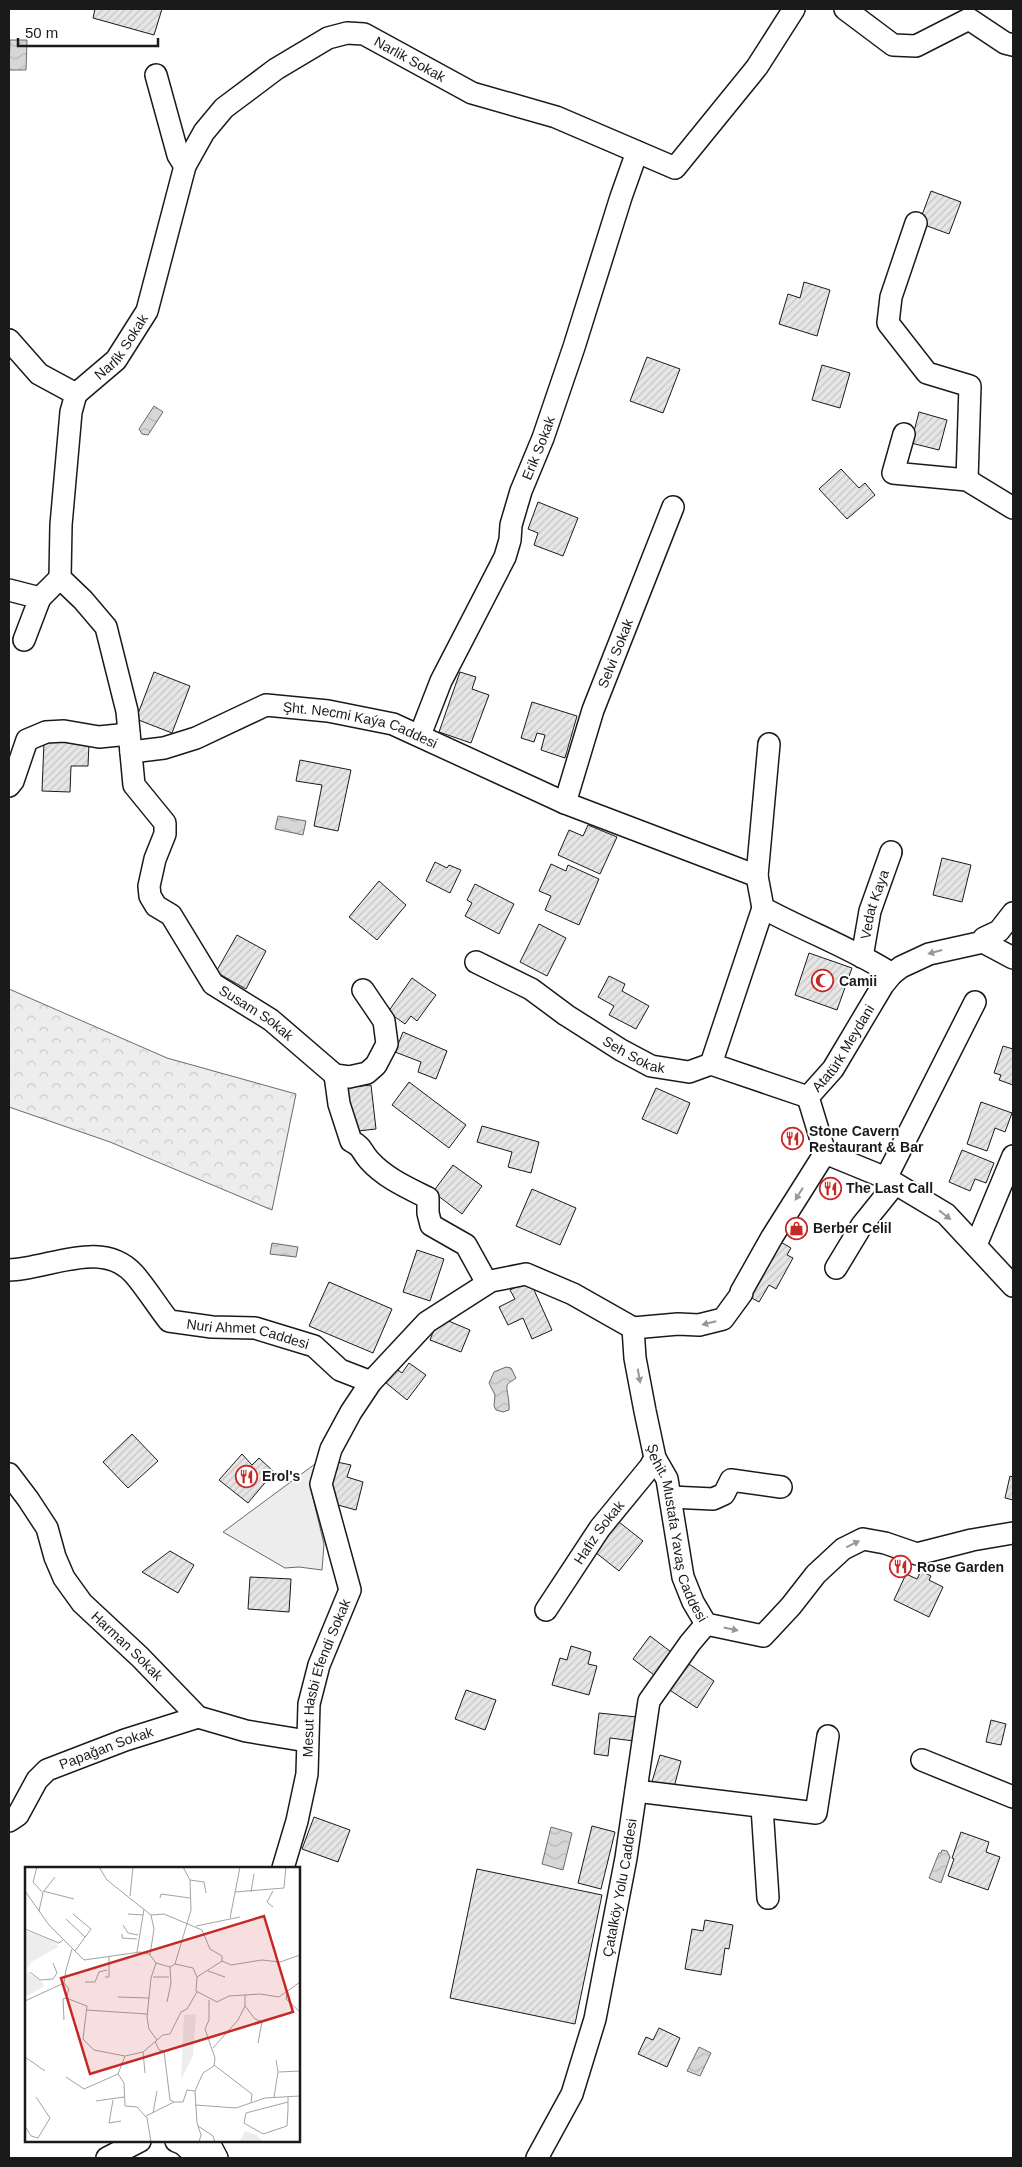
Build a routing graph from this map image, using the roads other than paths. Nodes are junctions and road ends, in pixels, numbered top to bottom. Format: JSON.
{"nodes":[{"id":1,"x":794,"y":9,"type":"edge"},
{"id":2,"x":845,"y":9,"type":"edge"},
{"id":3,"x":966,"y":14,"type":"edge"},
{"id":4,"x":1013,"y":45,"type":"edge"},
{"id":5,"x":156,"y":75,"type":"dead end"},
{"id":6,"x":637,"y":152,"type":"junction"},
{"id":7,"x":185,"y":166,"type":"junction"},
{"id":8,"x":916,"y":223,"type":"dead end"},
{"id":9,"x":9,"y":340,"type":"edge"},
{"id":10,"x":74,"y":403,"type":"junction"},
{"id":11,"x":904,"y":434,"type":"dead end"},
{"id":12,"x":967,"y":480,"type":"junction"},
{"id":13,"x":673,"y":507,"type":"dead end"},
{"id":14,"x":1013,"y":508,"type":"edge"},
{"id":15,"x":60,"y":578,"type":"junction"},
{"id":16,"x":9,"y":590,"type":"edge"},
{"id":17,"x":40,"y":598,"type":"junction"},
{"id":18,"x":24,"y":640,"type":"dead end"},
{"id":19,"x":420,"y":735,"type":"junction"},
{"id":20,"x":130,"y":743,"type":"junction"},
{"id":21,"x":769,"y":744,"type":"dead end"},
{"id":22,"x":9,"y":786,"type":"edge"},
{"id":23,"x":565,"y":803,"type":"junction"},
{"id":24,"x":891,"y":852,"type":"dead end"},
{"id":25,"x":757,"y":876,"type":"junction"},
{"id":26,"x":763,"y":908,"type":"junction"},
{"id":27,"x":1013,"y":913,"type":"edge"},
{"id":28,"x":982,"y":942,"type":"junction"},
{"id":29,"x":862,"y":957,"type":"junction"},
{"id":30,"x":1013,"y":958,"type":"edge"},
{"id":31,"x":476,"y":962,"type":"dead end"},
{"id":32,"x":892,"y":974,"type":"junction"},
{"id":33,"x":363,"y":990,"type":"dead end"},
{"id":34,"x":975,"y":1002,"type":"dead end"},
{"id":35,"x":711,"y":1064,"type":"junction"},
{"id":36,"x":335,"y":1075,"type":"junction"},
{"id":37,"x":808,"y":1097,"type":"junction"},
{"id":38,"x":824,"y":1153,"type":"junction"},
{"id":39,"x":1013,"y":1156,"type":"edge"},
{"id":40,"x":891,"y":1181,"type":"junction"},
{"id":41,"x":976,"y":1245,"type":"junction"},
{"id":42,"x":836,"y":1268,"type":"dead end"},
{"id":43,"x":9,"y":1270,"type":"edge"},
{"id":44,"x":487,"y":1283,"type":"junction"},
{"id":45,"x":1013,"y":1286,"type":"edge"},
{"id":46,"x":633,"y":1328,"type":"junction"},
{"id":47,"x":370,"y":1382,"type":"junction"},
{"id":48,"x":655,"y":1458,"type":"junction"},
{"id":49,"x":9,"y":1474,"type":"edge"},
{"id":50,"x":781,"y":1487,"type":"dead end"},
{"id":51,"x":670,"y":1497,"type":"junction"},
{"id":52,"x":1013,"y":1533,"type":"edge"},
{"id":53,"x":546,"y":1610,"type":"dead end"},
{"id":54,"x":706,"y":1624,"type":"junction"},
{"id":55,"x":198,"y":1716,"type":"junction"},
{"id":56,"x":828,"y":1736,"type":"dead end"},
{"id":57,"x":307,"y":1741,"type":"junction"},
{"id":58,"x":922,"y":1760,"type":"dead end"},
{"id":59,"x":636,"y":1791,"type":"junction"},
{"id":60,"x":1013,"y":1797,"type":"edge"},
{"id":61,"x":762,"y":1807,"type":"junction"},
{"id":62,"x":9,"y":1821,"type":"edge"},
{"id":63,"x":284,"y":1867,"type":"edge"},
{"id":64,"x":768,"y":1898,"type":"dead end"},
{"id":65,"x":138,"y":2142,"type":"edge"},
{"id":66,"x":178,"y":2142,"type":"edge"},
{"id":67,"x":208,"y":2142,"type":"edge"},
{"id":68,"x":107,"y":2158,"type":"edge"},
{"id":69,"x":198,"y":2158,"type":"edge"},
{"id":70,"x":216,"y":2158,"type":"edge"},
{"id":71,"x":537,"y":2158,"type":"edge"}],
"edges":[{"from":1,"to":6,"type":"street","name":"Narlik Sokak"},
{"from":2,"to":3,"type":"street"},
{"from":3,"to":4,"type":"street"},
{"from":5,"to":7,"type":"street"},
{"from":6,"to":7,"type":"street","name":"Narlik Sokak"},
{"from":6,"to":19,"type":"street","name":"Erik Sokak"},
{"from":7,"to":10,"type":"street","name":"Narlik Sokak"},
{"from":8,"to":12,"type":"street"},
{"from":9,"to":10,"type":"street"},
{"from":10,"to":15,"type":"street"},
{"from":11,"to":12,"type":"street"},
{"from":12,"to":14,"type":"street"},
{"from":13,"to":23,"type":"street","name":"Selvi Sokak"},
{"from":15,"to":17,"type":"street"},
{"from":15,"to":20,"type":"street"},
{"from":16,"to":17,"type":"street"},
{"from":17,"to":18,"type":"street"},
{"from":19,"to":20,"type":"street","name":"Şht. Necmi Kaýa Caddesi"},
{"from":19,"to":23,"type":"street","name":"Şht. Necmi Kaýa Caddesi"},
{"from":20,"to":22,"type":"street","name":"Şht. Necmi Kaýa Caddesi"},
{"from":20,"to":36,"type":"street","name":"Susam Sokak"},
{"from":21,"to":25,"type":"street"},
{"from":23,"to":25,"type":"street","name":"Şht. Necmi Kaýa Caddesi"},
{"from":24,"to":29,"type":"street","name":"Vedat Kaya"},
{"from":25,"to":26,"type":"street"},
{"from":26,"to":29,"type":"street"},
{"from":26,"to":35,"type":"street"},
{"from":27,"to":28,"type":"street"},
{"from":28,"to":30,"type":"street"},
{"from":28,"to":32,"type":"street","one_way":true},
{"from":29,"to":32,"type":"street"},
{"from":31,"to":35,"type":"street","name":"Seh Sokak"},
{"from":32,"to":37,"type":"street","name":"Atatürk Meydani"},
{"from":33,"to":36,"type":"street"},
{"from":34,"to":40,"type":"street"},
{"from":35,"to":37,"type":"street"},
{"from":36,"to":44,"type":"street"},
{"from":37,"to":38,"type":"street","name":"Atatürk Meydani"},
{"from":38,"to":40,"type":"street"},
{"from":38,"to":46,"type":"street","one_way":true},
{"from":39,"to":41,"type":"street"},
{"from":40,"to":41,"type":"street","one_way":true},
{"from":40,"to":42,"type":"street"},
{"from":41,"to":45,"type":"street"},
{"from":43,"to":47,"type":"street","name":"Nuri Ahmet Caddesi"},
{"from":44,"to":46,"type":"street"},
{"from":44,"to":47,"type":"street"},
{"from":46,"to":48,"type":"street","name":"Şehit. Mustafa Yavaş Caddesi","one_way":true},
{"from":47,"to":57,"type":"street","name":"Mesut Hasbi Efendi Sokak"},
{"from":48,"to":51,"type":"street","name":"Şehit. Mustafa Yavaş Caddesi"},
{"from":48,"to":53,"type":"street","name":"Hafiz Sokak"},
{"from":49,"to":55,"type":"street","name":"Harman Sokak"},
{"from":50,"to":51,"type":"street"},
{"from":51,"to":54,"type":"street","name":"Şehit. Mustafa Yavaş Caddesi"},
{"from":54,"to":52,"type":"street","name":"Şehit. Mustafa Yavaş Caddesi","one_way":true},
{"from":54,"to":59,"type":"street","name":"Çatalköy Yolu Caddesi"},
{"from":55,"to":57,"type":"street","name":"Harman Sokak"},
{"from":55,"to":62,"type":"street","name":"Papağan Sokak"},
{"from":56,"to":61,"type":"street"},
{"from":57,"to":63,"type":"street","name":"Mesut Hasbi Efendi Sokak"},
{"from":58,"to":60,"type":"street"},
{"from":59,"to":61,"type":"street"},
{"from":59,"to":71,"type":"street","name":"Çatalköy Yolu Caddesi"},
{"from":61,"to":64,"type":"street"},
{"from":65,"to":68,"type":"street"},
{"from":66,"to":69,"type":"street"},
{"from":67,"to":70,"type":"street"}]}
